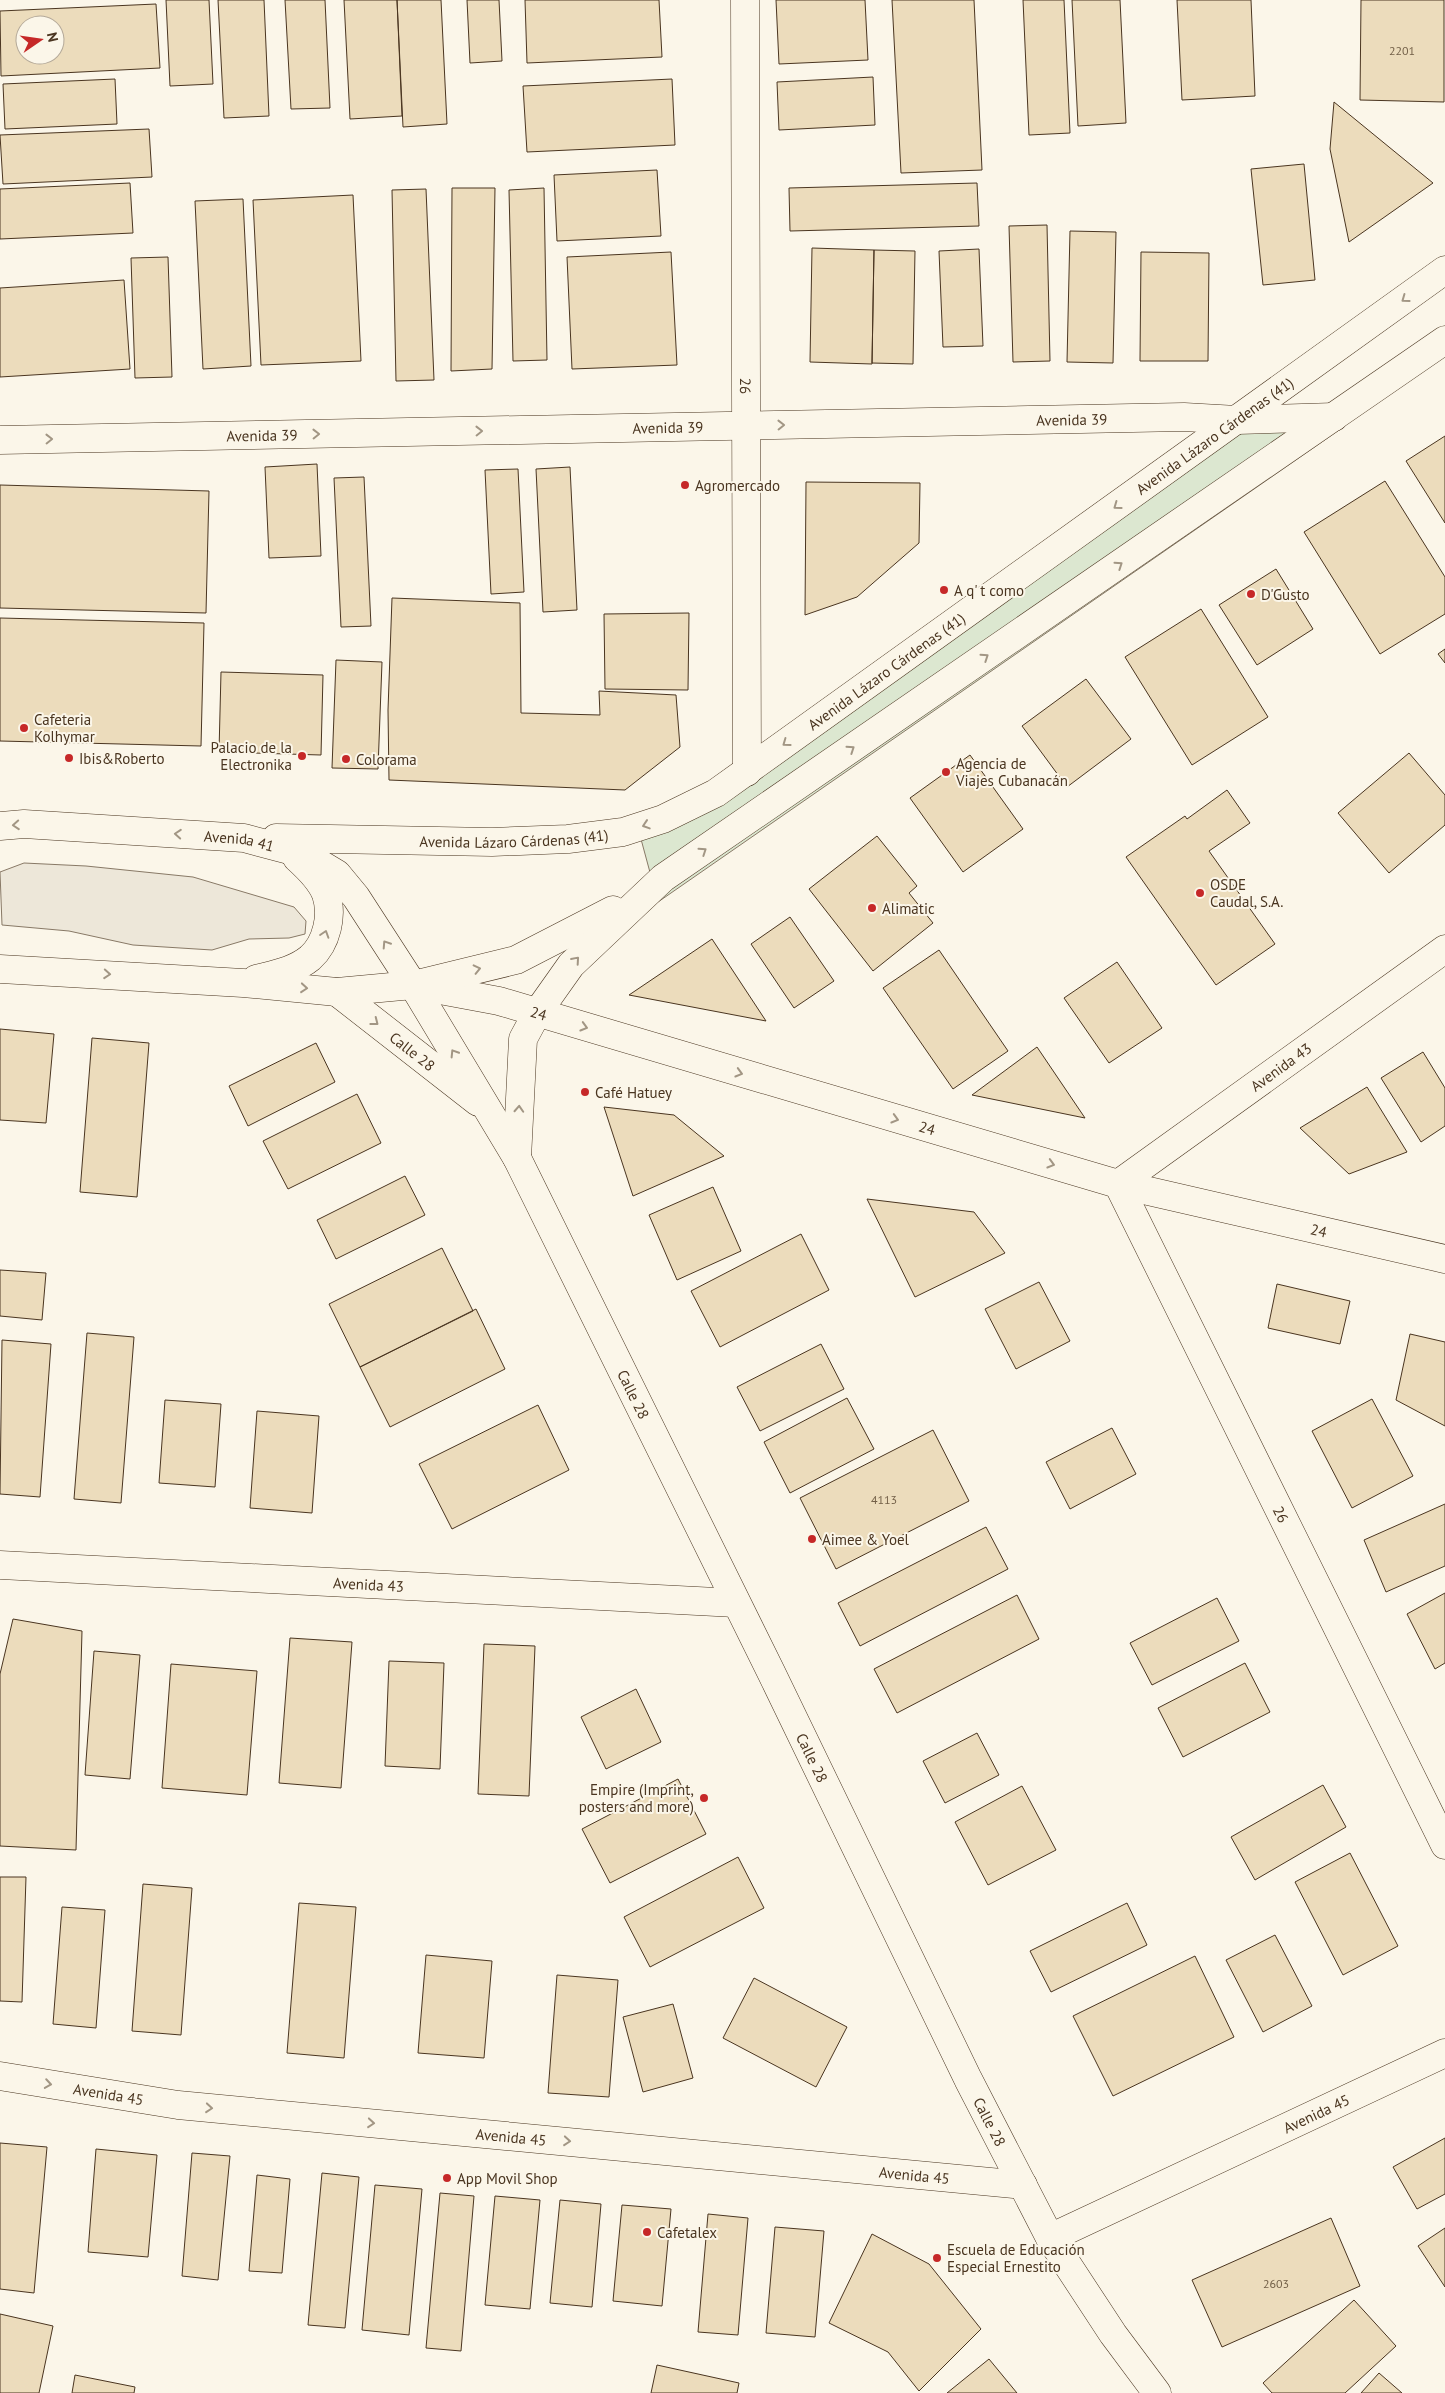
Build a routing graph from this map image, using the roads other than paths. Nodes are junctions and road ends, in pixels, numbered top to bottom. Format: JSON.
{"nodes":[{"id":1,"x":745,"y":0,"type":"edge"},
{"id":2,"x":1445,"y":270,"type":"edge"},
{"id":3,"x":1445,"y":340,"type":"edge"},
{"id":4,"x":1334,"y":417,"type":"junction"},
{"id":5,"x":1237,"y":420,"type":"junction"},
{"id":6,"x":746,"y":426,"type":"junction"},
{"id":7,"x":0,"y":440,"type":"edge"},
{"id":8,"x":747,"y":772,"type":"junction"},
{"id":9,"x":0,"y":826,"type":"edge"},
{"id":10,"x":244,"y":838,"type":"junction"},
{"id":11,"x":289,"y":850,"type":"junction"},
{"id":12,"x":650,"y":890,"type":"junction"},
{"id":13,"x":1445,"y":949,"type":"edge"},
{"id":14,"x":0,"y":957,"type":"edge"},
{"id":15,"x":0,"y":969,"type":"edge"},
{"id":16,"x":58,"y":971,"type":"junction"},
{"id":17,"x":242,"y":983,"type":"junction"},
{"id":18,"x":412,"y":985,"type":"junction"},
{"id":19,"x":337,"y":992,"type":"junction"},
{"id":20,"x":537,"y":1013,"type":"junction"},
{"id":21,"x":488,"y":1110,"type":"junction"},
{"id":22,"x":517,"y":1158,"type":"junction"},
{"id":23,"x":1118,"y":1184,"type":"junction"},
{"id":24,"x":1445,"y":1259,"type":"edge"},
{"id":25,"x":0,"y":1565,"type":"edge"},
{"id":26,"x":736,"y":1604,"type":"junction"},
{"id":27,"x":1445,"y":1845,"type":"edge"},
{"id":28,"x":1445,"y":2053,"type":"edge"},
{"id":29,"x":0,"y":2076,"type":"edge"},
{"id":30,"x":1023,"y":2185,"type":"junction"},
{"id":31,"x":1050,"y":2238,"type":"junction"},
{"id":32,"x":1156,"y":2393,"type":"edge"}],
"edges":[{"from":1,"to":6,"type":"street","name":"26"},
{"from":2,"to":5,"type":"street","name":"Avenida Lázaro Cárdenas (41)","one_way":true},
{"from":3,"to":4,"type":"street"},
{"from":4,"to":5,"type":"street","name":"Avenida 39"},
{"from":12,"to":4,"type":"street","one_way":true},
{"from":6,"to":5,"type":"street","name":"Avenida 39","one_way":true},
{"from":5,"to":8,"type":"street","name":"Avenida Lázaro Cárdenas (41)","one_way":true},
{"from":7,"to":6,"type":"street","name":"Avenida 39","one_way":true},
{"from":6,"to":8,"type":"street","name":"26"},
{"from":8,"to":10,"type":"street","name":"Avenida Lázaro Cárdenas (41)","one_way":true},
{"from":10,"to":9,"type":"street","name":"Avenida 41","one_way":true},
{"from":10,"to":11,"type":"street","name":"Avenida 41"},
{"from":17,"to":11,"type":"street","one_way":true},
{"from":18,"to":11,"type":"street","name":"Avenida 41","one_way":true},
{"from":18,"to":12,"type":"street","one_way":true},
{"from":20,"to":12,"type":"street","one_way":true},
{"from":13,"to":23,"type":"street","name":"Avenida 43"},
{"from":14,"to":16,"type":"street"},
{"from":15,"to":16,"type":"street"},
{"from":16,"to":17,"type":"street","one_way":true},
{"from":17,"to":19,"type":"street","one_way":true},
{"from":18,"to":19,"type":"street"},
{"from":18,"to":20,"type":"street","name":"24"},
{"from":21,"to":18,"type":"street","name":"Calle 28","one_way":true},
{"from":19,"to":21,"type":"street","name":"Calle 28","one_way":true},
{"from":22,"to":20,"type":"street","one_way":true},
{"from":20,"to":23,"type":"street","name":"24","one_way":true},
{"from":21,"to":22,"type":"street","name":"Calle 28"},
{"from":22,"to":26,"type":"street","name":"Calle 28"},
{"from":23,"to":24,"type":"street","name":"24"},
{"from":23,"to":27,"type":"street","name":"26"},
{"from":25,"to":26,"type":"street","name":"Avenida 43"},
{"from":26,"to":30,"type":"street","name":"Calle 28"},
{"from":28,"to":31,"type":"street","name":"Avenida 45"},
{"from":29,"to":30,"type":"street","name":"Avenida 45","one_way":true},
{"from":30,"to":31,"type":"street","name":"Calle 28"},
{"from":31,"to":32,"type":"street","name":"Calle 28"}]}
